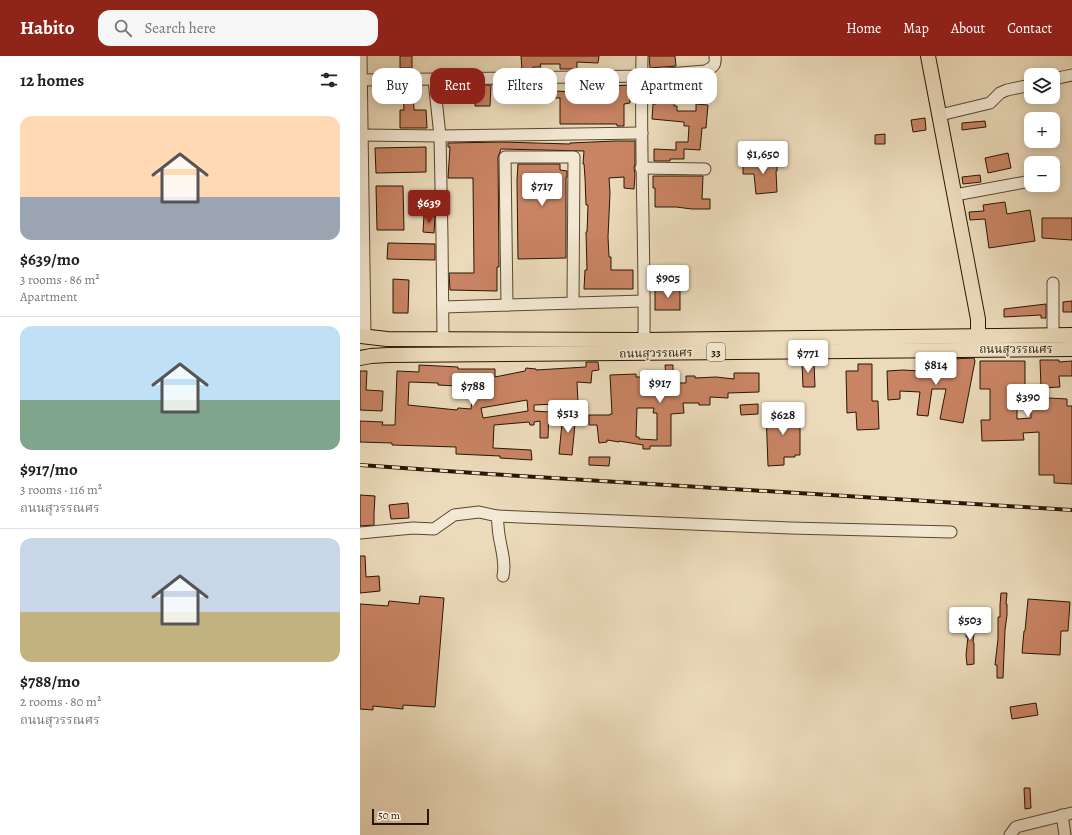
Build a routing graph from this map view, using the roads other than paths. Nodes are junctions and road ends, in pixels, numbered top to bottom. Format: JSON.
{"nodes":[{"id":1,"x":361,"y":56,"type":"edge"},
{"id":2,"x":642,"y":56,"type":"edge"},
{"id":3,"x":715,"y":56,"type":"edge"},
{"id":4,"x":928,"y":56,"type":"edge"},
{"id":5,"x":642,"y":68,"type":"edge"},
{"id":6,"x":710,"y":68,"type":"edge"},
{"id":7,"x":1072,"y":75,"type":"edge"},
{"id":8,"x":627,"y":76,"type":"edge"},
{"id":9,"x":1060,"y":78,"type":"edge"},
{"id":10,"x":485,"y":79,"type":"edge"},
{"id":11,"x":362,"y":80,"type":"junction"},
{"id":12,"x":430,"y":80,"type":"edge"},
{"id":13,"x":1024,"y":86,"type":"edge"},
{"id":14,"x":437,"y":104,"type":"edge"},
{"id":15,"x":642,"y":104,"type":"edge"},
{"id":16,"x":940,"y":114,"type":"junction"},
{"id":17,"x":642,"y":133,"type":"junction"},
{"id":18,"x":362,"y":135,"type":"junction"},
{"id":19,"x":440,"y":136,"type":"junction"},
{"id":20,"x":361,"y":158,"type":"edge"},
{"id":21,"x":641,"y":168,"type":"junction"},
{"id":22,"x":705,"y":169,"type":"dead end"},
{"id":23,"x":1024,"y":182,"type":"edge"},
{"id":24,"x":955,"y":195,"type":"junction"},
{"id":25,"x":1052,"y":283,"type":"dead end"},
{"id":26,"x":644,"y":301,"type":"junction"},
{"id":27,"x":573,"y":303,"type":"junction"},
{"id":28,"x":507,"y":305,"type":"junction"},
{"id":29,"x":443,"y":306,"type":"junction"},
{"id":30,"x":978,"y":335,"type":"junction"},
{"id":31,"x":1053,"y":335,"type":"junction"},
{"id":32,"x":1072,"y":335,"type":"edge"},
{"id":33,"x":362,"y":336,"type":"edge"},
{"id":34,"x":443,"y":339,"type":"junction"},
{"id":35,"x":644,"y":340,"type":"junction"},
{"id":36,"x":1072,"y":349,"type":"edge"},
{"id":37,"x":978,"y":350,"type":"junction"},
{"id":38,"x":360,"y":358,"type":"edge"},
{"id":39,"x":498,"y":516,"type":"junction"},
{"id":40,"x":951,"y":532,"type":"dead end"},
{"id":41,"x":360,"y":533,"type":"edge"},
{"id":42,"x":503,"y":576,"type":"dead end"},
{"id":43,"x":1067,"y":814,"type":"edge"},
{"id":44,"x":1010,"y":835,"type":"edge"},
{"id":45,"x":1065,"y":835,"type":"edge"}],
"edges":[{"from":1,"to":11,"type":"street"},
{"from":2,"to":5,"type":"street"},
{"from":3,"to":6,"type":"street"},
{"from":4,"to":16,"type":"main road"},
{"from":7,"to":9,"type":"street"},
{"from":8,"to":10,"type":"street"},
{"from":11,"to":12,"type":"street"},
{"from":11,"to":18,"type":"street"},
{"from":13,"to":16,"type":"street"},
{"from":14,"to":19,"type":"street"},
{"from":15,"to":17,"type":"street"},
{"from":16,"to":24,"type":"main road"},
{"from":17,"to":19,"type":"street"},
{"from":17,"to":21,"type":"street"},
{"from":18,"to":19,"type":"street"},
{"from":18,"to":20,"type":"street"},
{"from":19,"to":29,"type":"street"},
{"from":20,"to":33,"type":"street"},
{"from":21,"to":22,"type":"street"},
{"from":21,"to":26,"type":"street"},
{"from":23,"to":24,"type":"street"},
{"from":24,"to":30,"type":"main road"},
{"from":25,"to":31,"type":"street"},
{"from":26,"to":27,"type":"street"},
{"from":26,"to":35,"type":"street"},
{"from":27,"to":28,"type":"street"},
{"from":27,"to":28,"type":"street"},
{"from":28,"to":29,"type":"street"},
{"from":29,"to":34,"type":"street"},
{"from":30,"to":31,"type":"main road","name":"ถนนสุวรรณศร","number":"33"},
{"from":30,"to":35,"type":"main road","name":"ถนนสุวรรณศร","number":"33"},
{"from":30,"to":37,"type":"main road"},
{"from":31,"to":32,"type":"main road","name":"ถนนสุวรรณศร","number":"33"},
{"from":33,"to":34,"type":"main road","name":"ถนนสุวรรณศร","number":"33"},
{"from":34,"to":35,"type":"main road","name":"ถนนสุวรรณศร","number":"33"},
{"from":36,"to":37,"type":"main road","name":"ถนนสุวรรณศร","number":"33"},
{"from":37,"to":38,"type":"main road","name":"ถนนสุวรรณศร","number":"33"},
{"from":39,"to":40,"type":"street"},
{"from":39,"to":41,"type":"street"},
{"from":39,"to":42,"type":"street"},
{"from":43,"to":44,"type":"street"},
{"from":43,"to":45,"type":"street"}]}
